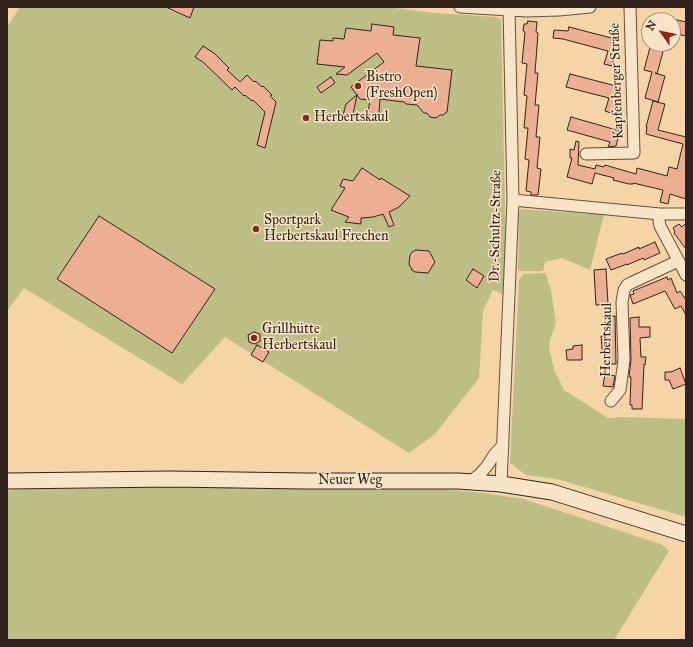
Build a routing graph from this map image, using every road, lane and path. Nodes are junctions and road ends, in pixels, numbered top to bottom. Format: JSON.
{"nodes":[{"id":1,"x":460,"y":7,"type":"edge"},
{"id":2,"x":590,"y":7,"type":"edge"},
{"id":3,"x":630,"y":7,"type":"edge"},
{"id":4,"x":509,"y":8,"type":"edge"},
{"id":5,"x":586,"y":154,"type":"dead end"},
{"id":6,"x":513,"y":200,"type":"junction"},
{"id":7,"x":660,"y":214,"type":"junction"},
{"id":8,"x":686,"y":214,"type":"edge"},
{"id":9,"x":678,"y":261,"type":"junction"},
{"id":10,"x":686,"y":275,"type":"edge"},
{"id":11,"x":611,"y":401,"type":"dead end"},
{"id":12,"x":503,"y":445,"type":"junction"},
{"id":13,"x":7,"y":481,"type":"edge"},
{"id":14,"x":470,"y":482,"type":"junction"},
{"id":15,"x":502,"y":484,"type":"junction"},
{"id":16,"x":686,"y":534,"type":"edge"}],
"edges":[{"from":1,"to":4,"type":"street"},
{"from":2,"to":4,"type":"street"},
{"from":3,"to":5,"type":"street","name":"Kapfenberger Straße"},
{"from":4,"to":6,"type":"street","name":"Dr.-Schultz-Straße"},
{"from":6,"to":7,"type":"street"},
{"from":6,"to":12,"type":"street","name":"Dr.-Schultz-Straße"},
{"from":7,"to":8,"type":"street"},
{"from":7,"to":9,"type":"street"},
{"from":9,"to":10,"type":"street"},
{"from":9,"to":11,"type":"street","name":"Herbertskaul"},
{"from":12,"to":14,"type":"street"},
{"from":12,"to":15,"type":"street","name":"Dr.-Schultz-Straße"},
{"from":13,"to":14,"type":"main road","name":"Neuer Weg"},
{"from":14,"to":15,"type":"main road","name":"Neuer Weg"},
{"from":15,"to":16,"type":"main road","name":"Neuer Weg"}]}
